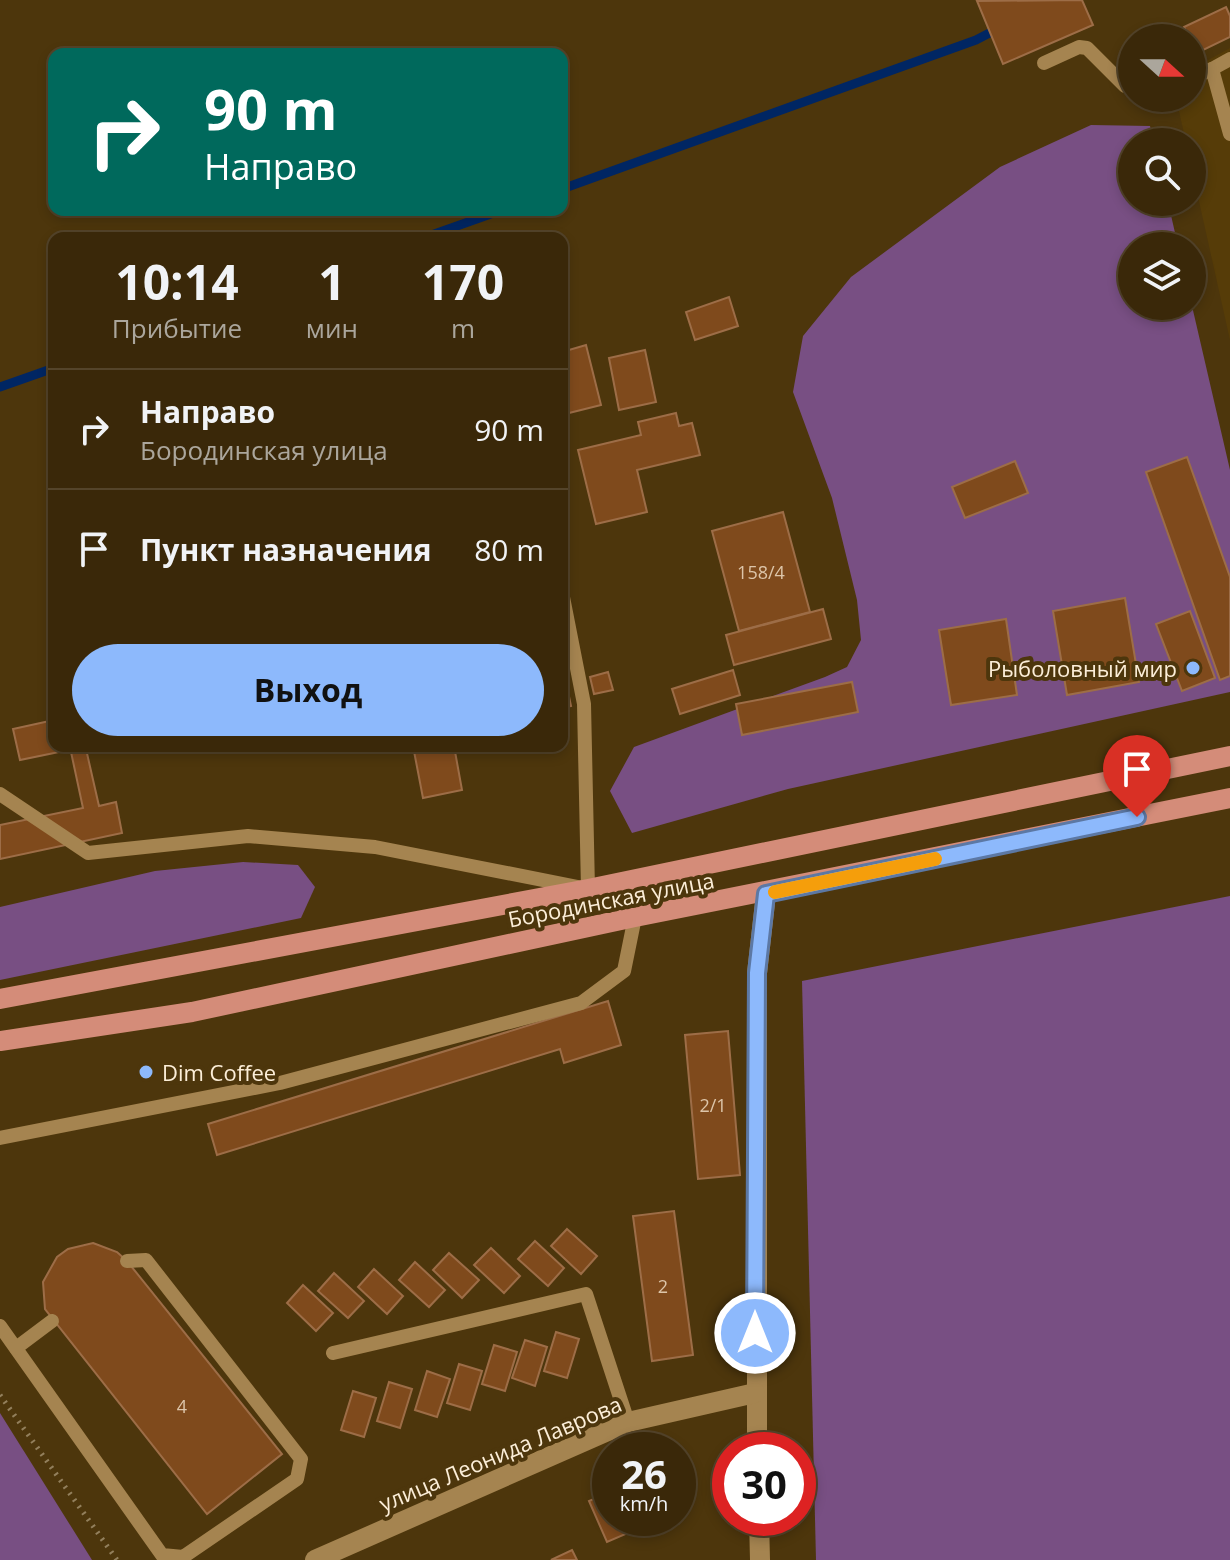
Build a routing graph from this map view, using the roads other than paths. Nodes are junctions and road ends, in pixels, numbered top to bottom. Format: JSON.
{"nodes":[{"id":1,"x":1230,"y":59,"type":"edge"},
{"id":2,"x":1044,"y":63,"type":"dead end"},
{"id":3,"x":1212,"y":69,"type":"junction"},
{"id":4,"x":1206,"y":72,"type":"edge"},
{"id":5,"x":1118,"y":79,"type":"edge"},
{"id":6,"x":1230,"y":134,"type":"edge"},
{"id":7,"x":568,"y":623,"type":"edge"},
{"id":8,"x":1230,"y":756,"type":"edge"},
{"id":9,"x":0,"y":794,"type":"edge"},
{"id":10,"x":1230,"y":798,"type":"edge"},
{"id":11,"x":588,"y":889,"type":"junction"},
{"id":12,"x":766,"y":894,"type":"junction"},
{"id":13,"x":635,"y":917,"type":"junction"},
{"id":14,"x":0,"y":999,"type":"edge"},
{"id":15,"x":0,"y":1041,"type":"edge"},
{"id":16,"x":0,"y":1138,"type":"edge"},
{"id":17,"x":127,"y":1261,"type":"dead end"},
{"id":18,"x":52,"y":1321,"type":"dead end"},
{"id":19,"x":0,"y":1326,"type":"edge"},
{"id":20,"x":16,"y":1348,"type":"junction"},
{"id":21,"x":333,"y":1353,"type":"dead end"},
{"id":22,"x":755,"y":1393,"type":"junction"},
{"id":23,"x":628,"y":1422,"type":"junction"},
{"id":24,"x":756,"y":1432,"type":"edge"},
{"id":25,"x":759,"y":1536,"type":"edge"},
{"id":26,"x":315,"y":1560,"type":"edge"},
{"id":27,"x":760,"y":1560,"type":"edge"}],
"edges":[{"from":1,"to":3,"type":"lane"},
{"from":2,"to":5,"type":"lane"},
{"from":3,"to":4,"type":"lane"},
{"from":3,"to":6,"type":"lane"},
{"from":7,"to":11,"type":"lane"},
{"from":8,"to":11,"type":"main road","name":"Бородинская улица"},
{"from":9,"to":11,"type":"lane"},
{"from":10,"to":12,"type":"main road","name":"Бородинская улица"},
{"from":11,"to":14,"type":"main road","name":"Бородинская улица"},
{"from":12,"to":13,"type":"main road","name":"Бородинская улица"},
{"from":12,"to":22,"type":"street"},
{"from":13,"to":15,"type":"main road","name":"Бородинская улица"},
{"from":13,"to":16,"type":"lane"},
{"from":17,"to":20,"type":"lane"},
{"from":18,"to":20,"type":"lane"},
{"from":19,"to":20,"type":"lane"},
{"from":21,"to":23,"type":"lane"},
{"from":22,"to":23,"type":"street","name":"улица Леонида Лаврова"},
{"from":22,"to":24,"type":"street"},
{"from":23,"to":26,"type":"street","name":"улица Леонида Лаврова"},
{"from":25,"to":27,"type":"street"}]}
